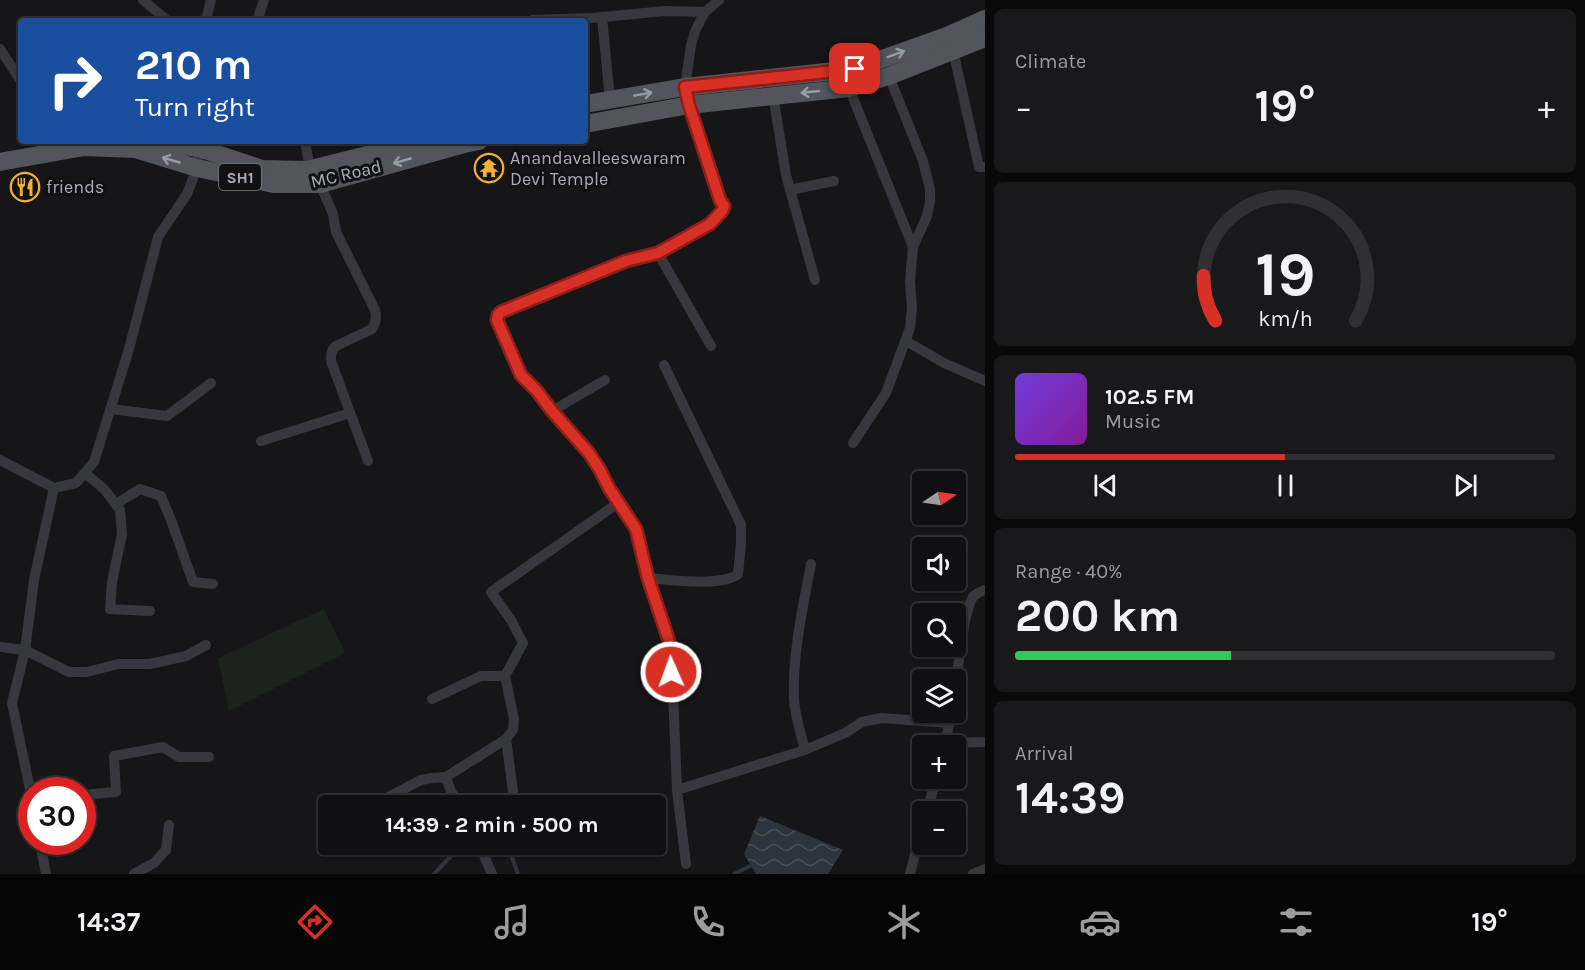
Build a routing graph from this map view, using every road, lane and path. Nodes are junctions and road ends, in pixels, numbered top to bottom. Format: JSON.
{"nodes":[{"id":1,"x":143,"y":0,"type":"edge"},
{"id":2,"x":211,"y":0,"type":"edge"},
{"id":3,"x":264,"y":0,"type":"edge"},
{"id":4,"x":718,"y":0,"type":"edge"},
{"id":5,"x":705,"y":12,"type":"junction"},
{"id":6,"x":602,"y":17,"type":"junction"},
{"id":7,"x":164,"y":18,"type":"edge"},
{"id":8,"x":206,"y":18,"type":"edge"},
{"id":9,"x":258,"y":18,"type":"edge"},
{"id":10,"x":579,"y":18,"type":"edge"},
{"id":11,"x":985,"y":19,"type":"edge"},
{"id":12,"x":985,"y":38,"type":"edge"},
{"id":13,"x":950,"y":43,"type":"junction"},
{"id":14,"x":0,"y":50,"type":"edge"},
{"id":15,"x":889,"y":76,"type":"junction"},
{"id":16,"x":18,"y":77,"type":"edge"},
{"id":17,"x":685,"y":87,"type":"junction"},
{"id":18,"x":849,"y":88,"type":"junction"},
{"id":19,"x":773,"y":95,"type":"junction"},
{"id":20,"x":610,"y":100,"type":"junction"},
{"id":21,"x":588,"y":104,"type":"edge"},
{"id":22,"x":689,"y":105,"type":"junction"},
{"id":23,"x":588,"y":123,"type":"edge"},
{"id":24,"x":36,"y":144,"type":"edge"},
{"id":25,"x":306,"y":144,"type":"edge"},
{"id":26,"x":414,"y":144,"type":"edge"},
{"id":27,"x":464,"y":144,"type":"edge"},
{"id":28,"x":202,"y":145,"type":"edge"},
{"id":29,"x":0,"y":150,"type":"edge"},
{"id":30,"x":0,"y":162,"type":"edge"},
{"id":31,"x":985,"y":167,"type":"edge"},
{"id":32,"x":197,"y":168,"type":"junction"},
{"id":33,"x":315,"y":176,"type":"junction"},
{"id":34,"x":834,"y":181,"type":"dead end"},
{"id":35,"x":790,"y":190,"type":"junction"},
{"id":36,"x":913,"y":246,"type":"junction"},
{"id":37,"x":658,"y":253,"type":"junction"},
{"id":38,"x":815,"y":280,"type":"dead end"},
{"id":39,"x":906,"y":341,"type":"junction"},
{"id":40,"x":711,"y":346,"type":"dead end"},
{"id":41,"x":664,"y":366,"type":"dead end"},
{"id":42,"x":605,"y":380,"type":"dead end"},
{"id":43,"x":985,"y":381,"type":"edge"},
{"id":44,"x":211,"y":383,"type":"dead end"},
{"id":45,"x":110,"y":409,"type":"junction"},
{"id":46,"x":552,"y":411,"type":"junction"},
{"id":47,"x":350,"y":413,"type":"junction"},
{"id":48,"x":261,"y":441,"type":"dead end"},
{"id":49,"x":853,"y":443,"type":"dead end"},
{"id":50,"x":0,"y":460,"type":"edge"},
{"id":51,"x":368,"y":462,"type":"dead end"},
{"id":52,"x":85,"y":473,"type":"junction"},
{"id":53,"x":54,"y":488,"type":"junction"},
{"id":54,"x":618,"y":503,"type":"junction"},
{"id":55,"x":116,"y":504,"type":"junction"},
{"id":56,"x":811,"y":564,"type":"dead end"},
{"id":57,"x":648,"y":578,"type":"junction"},
{"id":58,"x":213,"y":585,"type":"dead end"},
{"id":59,"x":985,"y":590,"type":"edge"},
{"id":60,"x":150,"y":611,"type":"dead end"},
{"id":61,"x":207,"y":645,"type":"dead end"},
{"id":62,"x":0,"y":647,"type":"edge"},
{"id":63,"x":25,"y":650,"type":"junction"},
{"id":64,"x":959,"y":669,"type":"edge"},
{"id":65,"x":505,"y":676,"type":"junction"},
{"id":66,"x":432,"y":699,"type":"dead end"},
{"id":67,"x":912,"y":718,"type":"edge"},
{"id":68,"x":506,"y":739,"type":"junction"},
{"id":69,"x":985,"y":742,"type":"edge"},
{"id":70,"x":966,"y":743,"type":"edge"},
{"id":71,"x":805,"y":750,"type":"junction"},
{"id":72,"x":209,"y":757,"type":"dead end"},
{"id":73,"x":27,"y":777,"type":"edge"},
{"id":74,"x":446,"y":777,"type":"junction"},
{"id":75,"x":677,"y":790,"type":"junction"},
{"id":76,"x":96,"y":794,"type":"edge"},
{"id":77,"x":392,"y":795,"type":"edge"},
{"id":78,"x":453,"y":795,"type":"edge"},
{"id":79,"x":514,"y":795,"type":"edge"},
{"id":80,"x":169,"y":825,"type":"dead end"},
{"id":81,"x":42,"y":855,"type":"edge"},
{"id":82,"x":484,"y":855,"type":"edge"},
{"id":83,"x":915,"y":855,"type":"edge"},
{"id":84,"x":686,"y":864,"type":"dead end"},
{"id":85,"x":985,"y":869,"type":"edge"},
{"id":86,"x":46,"y":874,"type":"edge"},
{"id":87,"x":134,"y":874,"type":"edge"},
{"id":88,"x":492,"y":874,"type":"edge"},
{"id":89,"x":910,"y":874,"type":"edge"},
{"id":90,"x":973,"y":874,"type":"edge"}],
"edges":[{"from":1,"to":7,"type":"street"},
{"from":2,"to":8,"type":"street"},
{"from":3,"to":9,"type":"street"},
{"from":4,"to":5,"type":"street"},
{"from":5,"to":6,"type":"street"},
{"from":5,"to":17,"type":"street"},
{"from":6,"to":10,"type":"street"},
{"from":6,"to":20,"type":"street"},
{"from":11,"to":13,"type":"main road"},
{"from":12,"to":13,"type":"main road"},
{"from":13,"to":15,"type":"main road"},
{"from":17,"to":13,"type":"main road","one_way":true},
{"from":13,"to":31,"type":"street"},
{"from":14,"to":16,"type":"street"},
{"from":15,"to":18,"type":"main road"},
{"from":15,"to":36,"type":"street"},
{"from":20,"to":17,"type":"main road","one_way":true},
{"from":17,"to":22,"type":"street"},
{"from":18,"to":19,"type":"main road","one_way":true},
{"from":18,"to":36,"type":"street"},
{"from":19,"to":22,"type":"main road"},
{"from":19,"to":35,"type":"street"},
{"from":20,"to":21,"type":"main road"},
{"from":22,"to":23,"type":"main road"},
{"from":22,"to":37,"type":"street"},
{"from":24,"to":29,"type":"main road"},
{"from":25,"to":33,"type":"street"},
{"from":26,"to":33,"type":"main road","name":"MC Road","number":"SH1"},
{"from":27,"to":33,"type":"main road","name":"MC Road","number":"SH1","one_way":true},
{"from":28,"to":32,"type":"street"},
{"from":28,"to":33,"type":"main road","name":"MC Road","number":"SH1"},
{"from":32,"to":30,"type":"main road","name":"MC Road","number":"SH1","one_way":true},
{"from":32,"to":33,"type":"main road","name":"MC Road","number":"SH1"},
{"from":32,"to":45,"type":"street"},
{"from":33,"to":47,"type":"street"},
{"from":34,"to":35,"type":"street"},
{"from":35,"to":38,"type":"street"},
{"from":36,"to":39,"type":"street"},
{"from":37,"to":40,"type":"street"},
{"from":37,"to":46,"type":"street"},
{"from":39,"to":43,"type":"street"},
{"from":39,"to":49,"type":"street"},
{"from":41,"to":57,"type":"street"},
{"from":42,"to":46,"type":"street"},
{"from":44,"to":45,"type":"street"},
{"from":45,"to":52,"type":"street"},
{"from":46,"to":54,"type":"street"},
{"from":47,"to":48,"type":"street"},
{"from":47,"to":51,"type":"street"},
{"from":50,"to":53,"type":"street"},
{"from":52,"to":53,"type":"street"},
{"from":52,"to":55,"type":"street"},
{"from":53,"to":63,"type":"street"},
{"from":54,"to":57,"type":"street"},
{"from":54,"to":65,"type":"street"},
{"from":55,"to":58,"type":"street"},
{"from":55,"to":60,"type":"street"},
{"from":56,"to":71,"type":"street"},
{"from":57,"to":75,"type":"street"},
{"from":59,"to":64,"type":"street"},
{"from":61,"to":63,"type":"street"},
{"from":62,"to":63,"type":"street"},
{"from":63,"to":73,"type":"street"},
{"from":65,"to":66,"type":"street"},
{"from":65,"to":68,"type":"street"},
{"from":67,"to":71,"type":"street"},
{"from":68,"to":74,"type":"street"},
{"from":68,"to":79,"type":"street"},
{"from":69,"to":70,"type":"street"},
{"from":71,"to":75,"type":"street"},
{"from":72,"to":76,"type":"street"},
{"from":74,"to":77,"type":"street"},
{"from":74,"to":78,"type":"street"},
{"from":75,"to":84,"type":"street"},
{"from":80,"to":87,"type":"street"},
{"from":81,"to":86,"type":"street"},
{"from":82,"to":88,"type":"street"},
{"from":83,"to":89,"type":"street"},
{"from":85,"to":90,"type":"street"}]}
